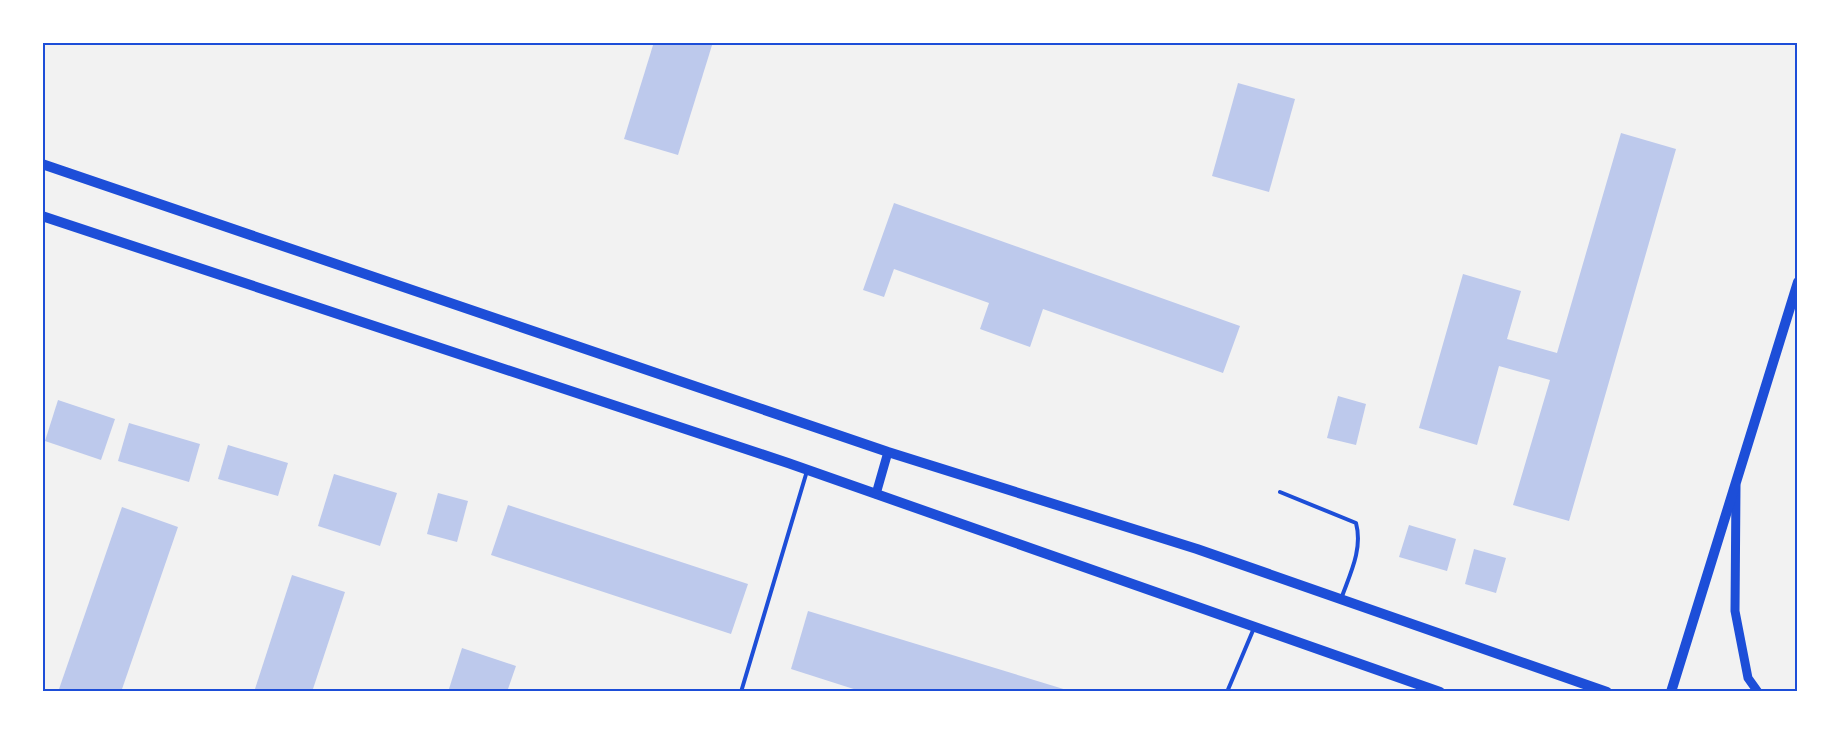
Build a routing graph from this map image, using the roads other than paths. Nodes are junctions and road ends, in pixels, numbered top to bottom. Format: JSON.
{"nodes":[{"id":1,"x":42,"y":164,"type":"edge"},
{"id":2,"x":42,"y":216,"type":"edge"},
{"id":3,"x":1798,"y":282,"type":"edge"},
{"id":4,"x":888,"y":452,"type":"junction"},
{"id":5,"x":808,"y":470,"type":"junction"},
{"id":6,"x":1736,"y":481,"type":"junction"},
{"id":7,"x":1280,"y":492,"type":"dead end"},
{"id":8,"x":876,"y":494,"type":"junction"},
{"id":9,"x":1341,"y":599,"type":"junction"},
{"id":10,"x":1254,"y":626,"type":"junction"},
{"id":11,"x":741,"y":692,"type":"edge"},
{"id":12,"x":1227,"y":692,"type":"edge"},
{"id":13,"x":1440,"y":692,"type":"edge"},
{"id":14,"x":1607,"y":692,"type":"edge"},
{"id":15,"x":1672,"y":692,"type":"edge"},
{"id":16,"x":1758,"y":692,"type":"edge"}],
"edges":[{"from":1,"to":4,"type":"main road"},
{"from":2,"to":5,"type":"main road"},
{"from":3,"to":6,"type":"main road"},
{"from":4,"to":8,"type":"street"},
{"from":4,"to":9,"type":"main road"},
{"from":5,"to":8,"type":"main road"},
{"from":5,"to":11,"type":"lane"},
{"from":6,"to":15,"type":"main road"},
{"from":6,"to":16,"type":"street"},
{"from":7,"to":9,"type":"lane"},
{"from":8,"to":10,"type":"main road"},
{"from":9,"to":14,"type":"main road"},
{"from":10,"to":12,"type":"lane"},
{"from":10,"to":13,"type":"main road"}]}
